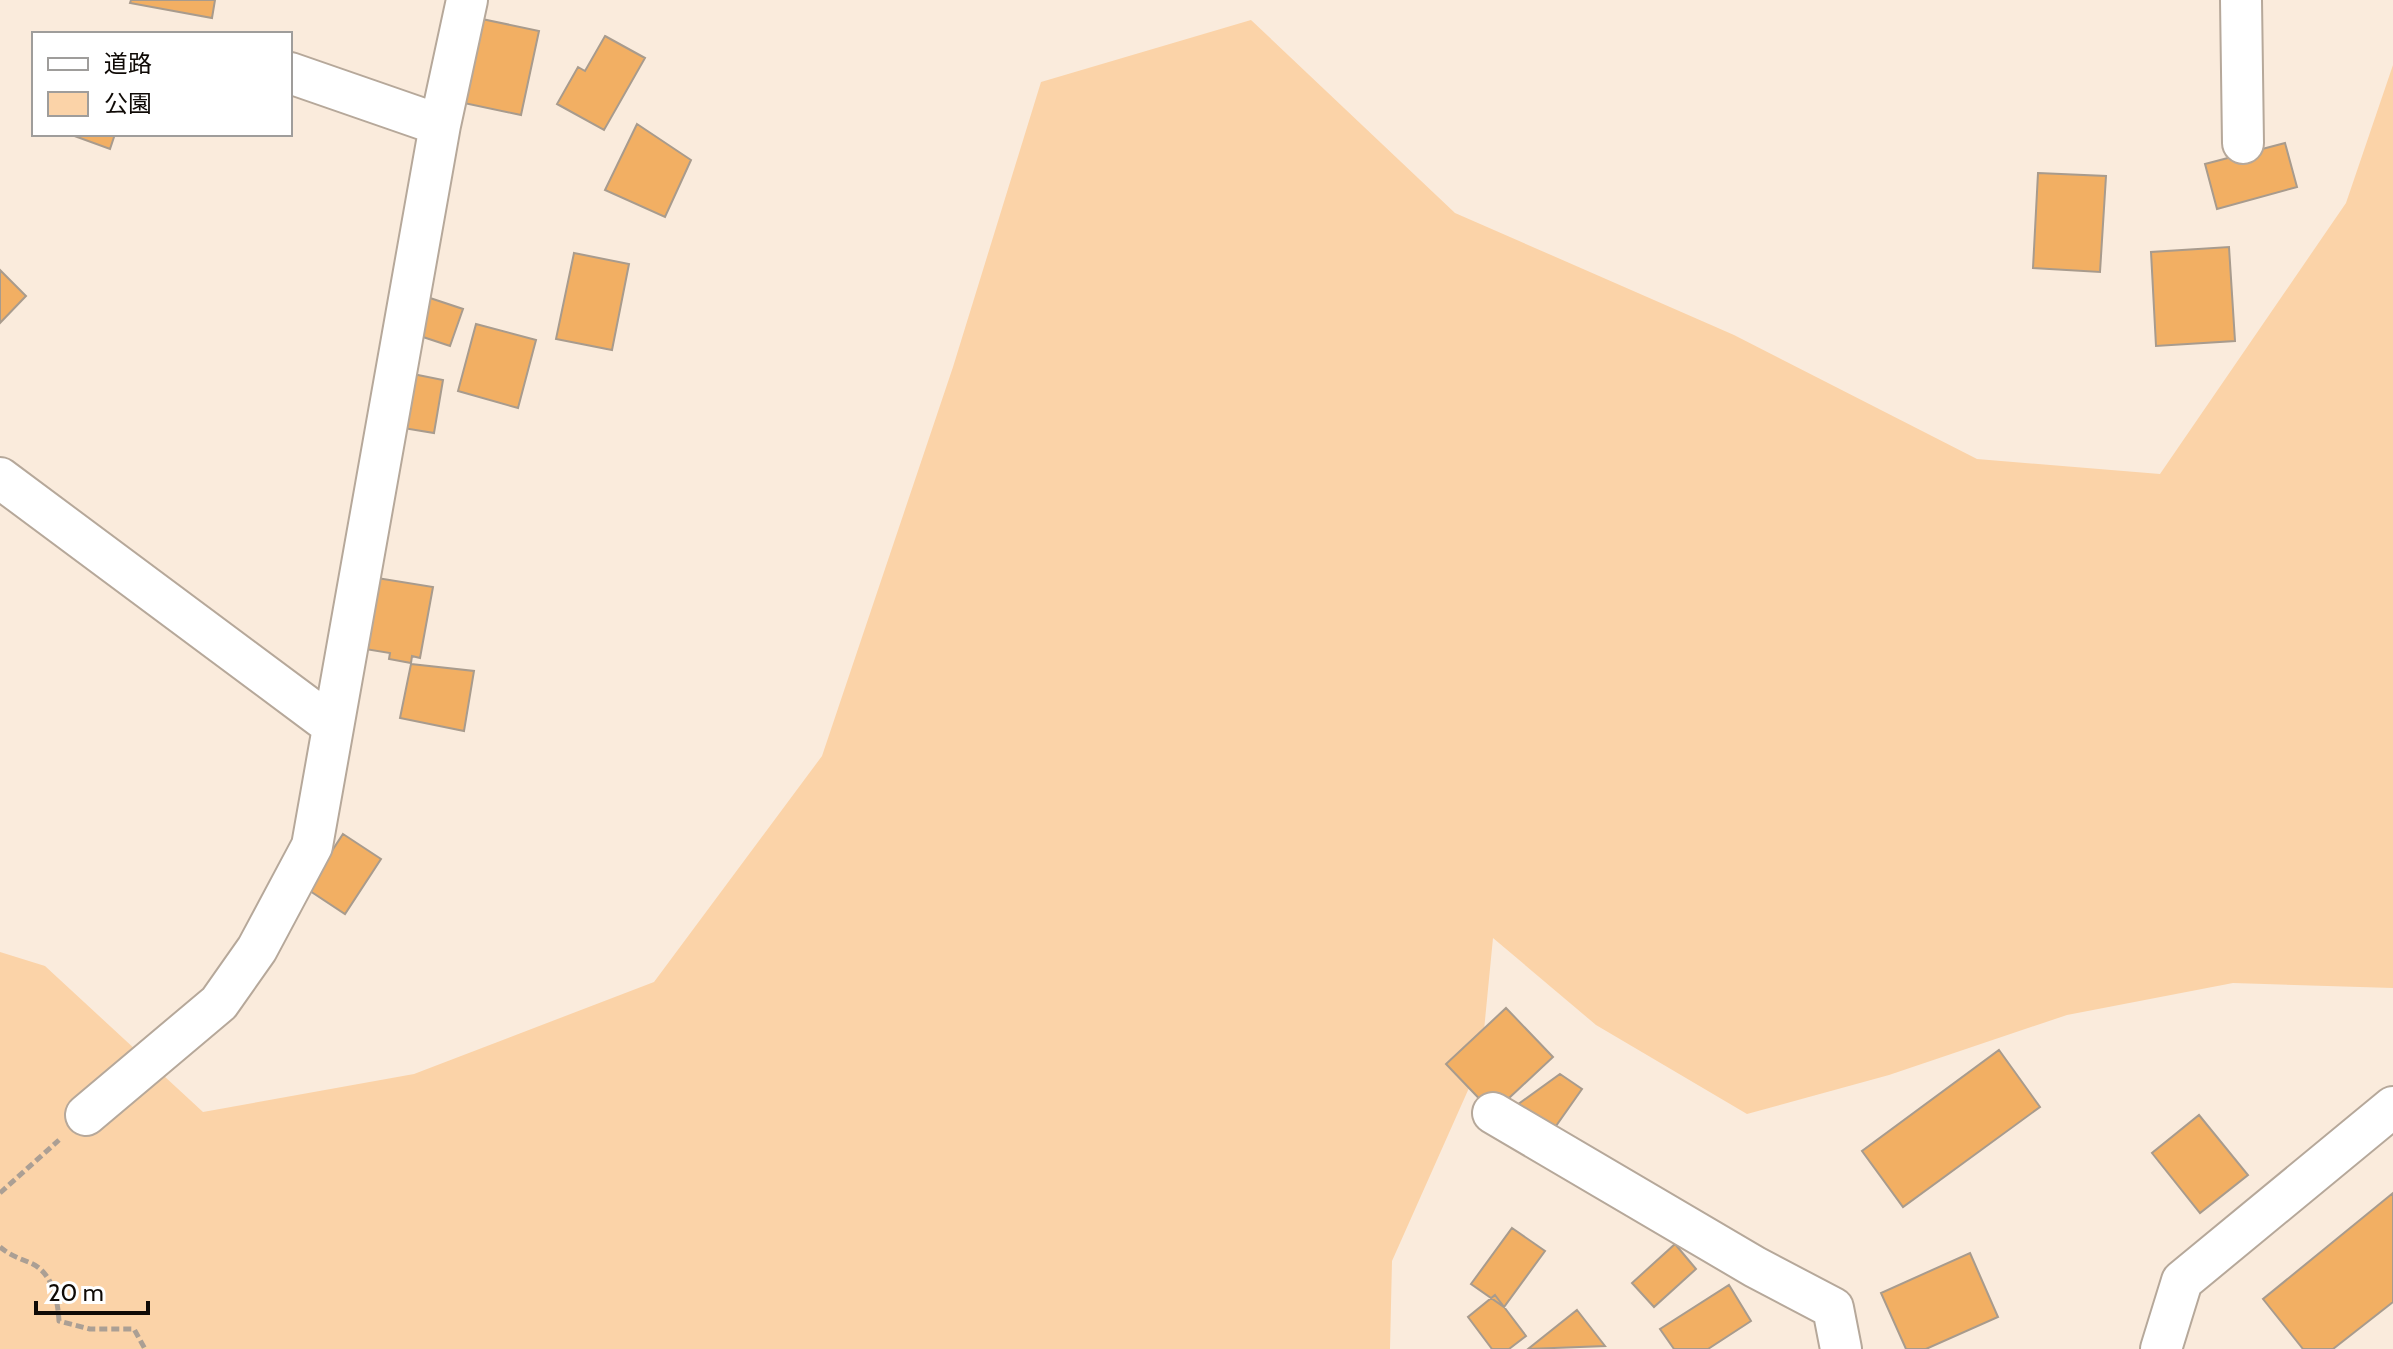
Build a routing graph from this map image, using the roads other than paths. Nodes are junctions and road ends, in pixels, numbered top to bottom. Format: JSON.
{"nodes":[{"id":1,"x":467,"y":0,"type":"edge"},
{"id":2,"x":2241,"y":0,"type":"edge"},
{"id":3,"x":292,"y":74,"type":"edge"},
{"id":4,"x":440,"y":125,"type":"junction"},
{"id":5,"x":2243,"y":143,"type":"dead end"},
{"id":6,"x":0,"y":478,"type":"edge"},
{"id":7,"x":333,"y":726,"type":"junction"},
{"id":8,"x":2393,"y":1107,"type":"edge"},
{"id":9,"x":1493,"y":1113,"type":"dead end"},
{"id":10,"x":86,"y":1115,"type":"road end"},
{"id":11,"x":1841,"y":1349,"type":"edge"},
{"id":12,"x":2161,"y":1349,"type":"edge"}],
"edges":[{"from":1,"to":4,"type":"street"},
{"from":2,"to":5,"type":"street"},
{"from":3,"to":4,"type":"street"},
{"from":4,"to":7,"type":"street"},
{"from":6,"to":7,"type":"street"},
{"from":7,"to":10,"type":"street"},
{"from":8,"to":12,"type":"street"},
{"from":9,"to":11,"type":"street"}]}
